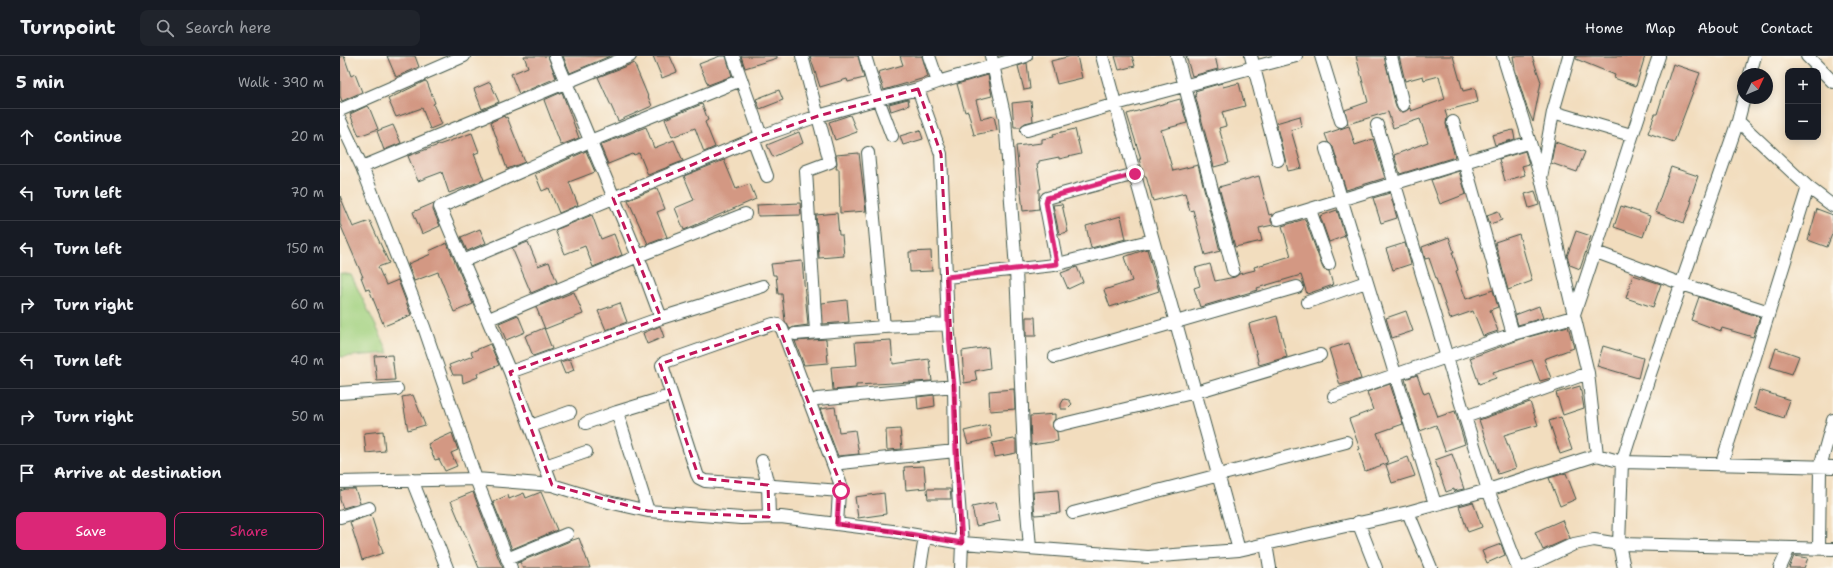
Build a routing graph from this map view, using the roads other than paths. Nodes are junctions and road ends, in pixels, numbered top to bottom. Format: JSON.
{"nodes":[{"id":1,"x":464,"y":56,"type":"edge"},
{"id":2,"x":555,"y":56,"type":"edge"},
{"id":3,"x":630,"y":56,"type":"edge"},
{"id":4,"x":733,"y":56,"type":"edge"},
{"id":5,"x":802,"y":56,"type":"edge"},
{"id":6,"x":865,"y":56,"type":"edge"},
{"id":7,"x":930,"y":56,"type":"edge"},
{"id":8,"x":1026,"y":56,"type":"edge"},
{"id":9,"x":1102,"y":56,"type":"edge"},
{"id":10,"x":1177,"y":56,"type":"edge"},
{"id":11,"x":1296,"y":56,"type":"edge"},
{"id":12,"x":1321,"y":56,"type":"edge"},
{"id":13,"x":1391,"y":56,"type":"edge"},
{"id":14,"x":1503,"y":56,"type":"edge"},
{"id":15,"x":1569,"y":56,"type":"edge"},
{"id":16,"x":1659,"y":56,"type":"edge"},
{"id":17,"x":1755,"y":56,"type":"edge"},
{"id":18,"x":1807,"y":56,"type":"edge"},
{"id":19,"x":992,"y":61,"type":"edge"},
{"id":20,"x":1253,"y":62,"type":"edge"},
{"id":21,"x":1752,"y":68,"type":"edge"},
{"id":22,"x":741,"y":80,"type":"junction"},
{"id":23,"x":566,"y":81,"type":"junction"},
{"id":24,"x":938,"y":82,"type":"junction"},
{"id":25,"x":1833,"y":82,"type":"edge"},
{"id":26,"x":1185,"y":86,"type":"junction"},
{"id":27,"x":918,"y":89,"type":"junction"},
{"id":28,"x":878,"y":98,"type":"junction"},
{"id":29,"x":1116,"y":104,"type":"junction"},
{"id":30,"x":1742,"y":104,"type":"edge"},
{"id":31,"x":1403,"y":105,"type":"dead end"},
{"id":32,"x":340,"y":110,"type":"edge"},
{"id":33,"x":1553,"y":112,"type":"junction"},
{"id":34,"x":818,"y":116,"type":"junction"},
{"id":35,"x":340,"y":120,"type":"edge"},
{"id":36,"x":1341,"y":121,"type":"dead end"},
{"id":37,"x":1738,"y":121,"type":"junction"},
{"id":38,"x":1453,"y":122,"type":"dead end"},
{"id":39,"x":1377,"y":125,"type":"dead end"},
{"id":40,"x":1027,"y":130,"type":"dead end"},
{"id":41,"x":1631,"y":135,"type":"junction"},
{"id":42,"x":892,"y":136,"type":"dead end"},
{"id":43,"x":757,"y":138,"type":"junction"},
{"id":44,"x":590,"y":141,"type":"junction"},
{"id":45,"x":1530,"y":142,"type":"junction"},
{"id":46,"x":1326,"y":149,"type":"dead end"},
{"id":47,"x":868,"y":154,"type":"dead end"},
{"id":48,"x":1278,"y":160,"type":"dead end"},
{"id":49,"x":1465,"y":163,"type":"junction"},
{"id":50,"x":362,"y":167,"type":"junction"},
{"id":51,"x":1135,"y":174,"type":"junction"},
{"id":52,"x":767,"y":176,"type":"dead end"},
{"id":53,"x":1541,"y":178,"type":"junction"},
{"id":54,"x":1396,"y":183,"type":"junction"},
{"id":55,"x":1808,"y":187,"type":"junction"},
{"id":56,"x":613,"y":198,"type":"junction"},
{"id":57,"x":1342,"y":200,"type":"junction"},
{"id":58,"x":1833,"y":206,"type":"edge"},
{"id":59,"x":1310,"y":210,"type":"junction"},
{"id":60,"x":745,"y":214,"type":"dead end"},
{"id":61,"x":1278,"y":219,"type":"dead end"},
{"id":62,"x":1153,"y":240,"type":"junction"},
{"id":63,"x":1596,"y":252,"type":"junction"},
{"id":64,"x":638,"y":256,"type":"junction"},
{"id":65,"x":463,"y":261,"type":"junction"},
{"id":66,"x":1057,"y":264,"type":"junction"},
{"id":67,"x":1329,"y":264,"type":"dead end"},
{"id":68,"x":1016,"y":270,"type":"junction"},
{"id":69,"x":1233,"y":270,"type":"dead end"},
{"id":70,"x":947,"y":277,"type":"junction"},
{"id":71,"x":1366,"y":282,"type":"junction"},
{"id":72,"x":1682,"y":284,"type":"junction"},
{"id":73,"x":763,"y":286,"type":"dead end"},
{"id":74,"x":1297,"y":287,"type":"dead end"},
{"id":75,"x":1308,"y":302,"type":"dead end"},
{"id":76,"x":1769,"y":312,"type":"junction"},
{"id":77,"x":1573,"y":316,"type":"junction"},
{"id":78,"x":661,"y":318,"type":"junction"},
{"id":79,"x":489,"y":319,"type":"junction"},
{"id":80,"x":1176,"y":322,"type":"junction"},
{"id":81,"x":948,"y":324,"type":"junction"},
{"id":82,"x":884,"y":327,"type":"junction"},
{"id":83,"x":816,"y":332,"type":"junction"},
{"id":84,"x":795,"y":334,"type":"dead end"},
{"id":85,"x":1513,"y":334,"type":"junction"},
{"id":86,"x":1320,"y":354,"type":"dead end"},
{"id":87,"x":1055,"y":357,"type":"dead end"},
{"id":88,"x":1446,"y":358,"type":"junction"},
{"id":89,"x":510,"y":372,"type":"junction"},
{"id":90,"x":1588,"y":373,"type":"junction"},
{"id":91,"x":1395,"y":375,"type":"junction"},
{"id":92,"x":954,"y":386,"type":"junction"},
{"id":93,"x":397,"y":389,"type":"dead end"},
{"id":94,"x":1196,"y":392,"type":"junction"},
{"id":95,"x":340,"y":393,"type":"edge"},
{"id":96,"x":1334,"y":396,"type":"dead end"},
{"id":97,"x":663,"y":398,"type":"dead end"},
{"id":98,"x":817,"y":399,"type":"dead end"},
{"id":99,"x":570,"y":412,"type":"dead end"},
{"id":100,"x":617,"y":412,"type":"junction"},
{"id":101,"x":1465,"y":418,"type":"junction"},
{"id":102,"x":1833,"y":420,"type":"edge"},
{"id":103,"x":586,"y":423,"type":"dead end"},
{"id":104,"x":1059,"y":425,"type":"dead end"},
{"id":105,"x":530,"y":426,"type":"junction"},
{"id":106,"x":1346,"y":442,"type":"dead end"},
{"id":107,"x":956,"y":451,"type":"junction"},
{"id":108,"x":586,"y":452,"type":"dead end"},
{"id":109,"x":1597,"y":455,"type":"junction"},
{"id":110,"x":762,"y":461,"type":"dead end"},
{"id":111,"x":1622,"y":462,"type":"junction"},
{"id":112,"x":842,"y":463,"type":"dead end"},
{"id":113,"x":1722,"y":463,"type":"junction"},
{"id":114,"x":545,"y":466,"type":"junction"},
{"id":115,"x":1820,"y":467,"type":"junction"},
{"id":116,"x":1833,"y":467,"type":"edge"},
{"id":117,"x":1218,"y":476,"type":"junction"},
{"id":118,"x":476,"y":479,"type":"junction"},
{"id":119,"x":412,"y":480,"type":"junction"},
{"id":120,"x":340,"y":482,"type":"edge"},
{"id":121,"x":552,"y":485,"type":"junction"},
{"id":122,"x":768,"y":485,"type":"junction"},
{"id":123,"x":1488,"y":490,"type":"junction"},
{"id":124,"x":839,"y":492,"type":"junction"},
{"id":125,"x":1435,"y":504,"type":"junction"},
{"id":126,"x":369,"y":508,"type":"dead end"},
{"id":127,"x":648,"y":511,"type":"junction"},
{"id":128,"x":1408,"y":512,"type":"junction"},
{"id":129,"x":1073,"y":513,"type":"dead end"},
{"id":130,"x":340,"y":517,"type":"edge"},
{"id":131,"x":768,"y":518,"type":"junction"},
{"id":132,"x":1358,"y":522,"type":"junction"},
{"id":133,"x":837,"y":524,"type":"junction"},
{"id":134,"x":567,"y":534,"type":"dead end"},
{"id":135,"x":925,"y":537,"type":"junction"},
{"id":136,"x":962,"y":543,"type":"junction"},
{"id":137,"x":1266,"y":544,"type":"junction"},
{"id":138,"x":1619,"y":544,"type":"junction"},
{"id":139,"x":1030,"y":548,"type":"junction"},
{"id":140,"x":1789,"y":548,"type":"junction"},
{"id":141,"x":1819,"y":549,"type":"junction"},
{"id":142,"x":1833,"y":549,"type":"edge"},
{"id":143,"x":1239,"y":550,"type":"junction"},
{"id":144,"x":509,"y":563,"type":"edge"},
{"id":145,"x":447,"y":568,"type":"edge"},
{"id":146,"x":920,"y":568,"type":"edge"},
{"id":147,"x":960,"y":568,"type":"edge"},
{"id":148,"x":1270,"y":568,"type":"edge"},
{"id":149,"x":1376,"y":568,"type":"edge"},
{"id":150,"x":1431,"y":568,"type":"edge"},
{"id":151,"x":1518,"y":568,"type":"edge"},
{"id":152,"x":1523,"y":568,"type":"edge"},
{"id":153,"x":1624,"y":568,"type":"edge"},
{"id":154,"x":1780,"y":568,"type":"edge"}],
"edges":[{"from":1,"to":32,"type":"street"},
{"from":2,"to":23,"type":"street"},
{"from":3,"to":23,"type":"street"},
{"from":4,"to":22,"type":"street"},
{"from":5,"to":34,"type":"street"},
{"from":6,"to":28,"type":"street"},
{"from":7,"to":24,"type":"street"},
{"from":8,"to":19,"type":"street"},
{"from":9,"to":29,"type":"street"},
{"from":10,"to":26,"type":"street"},
{"from":11,"to":20,"type":"street"},
{"from":12,"to":36,"type":"street"},
{"from":13,"to":31,"type":"street"},
{"from":14,"to":45,"type":"street"},
{"from":15,"to":33,"type":"street"},
{"from":16,"to":41,"type":"street"},
{"from":17,"to":21,"type":"street"},
{"from":18,"to":25,"type":"street"},
{"from":19,"to":24,"type":"street"},
{"from":19,"to":68,"type":"street"},
{"from":20,"to":26,"type":"street"},
{"from":20,"to":48,"type":"street"},
{"from":22,"to":43,"type":"street"},
{"from":22,"to":44,"type":"street"},
{"from":23,"to":44,"type":"street"},
{"from":23,"to":50,"type":"street"},
{"from":24,"to":27,"type":"street"},
{"from":26,"to":29,"type":"street"},
{"from":26,"to":69,"type":"street"},
{"from":27,"to":28,"type":"street"},
{"from":27,"to":70,"type":"street"},
{"from":28,"to":34,"type":"street"},
{"from":28,"to":42,"type":"street"},
{"from":29,"to":40,"type":"street"},
{"from":29,"to":51,"type":"street"},
{"from":30,"to":37,"type":"street"},
{"from":33,"to":41,"type":"street"},
{"from":33,"to":53,"type":"street"},
{"from":34,"to":43,"type":"street"},
{"from":34,"to":83,"type":"street"},
{"from":35,"to":50,"type":"street"},
{"from":37,"to":55,"type":"street"},
{"from":37,"to":72,"type":"street"},
{"from":38,"to":49,"type":"street"},
{"from":39,"to":54,"type":"street"},
{"from":41,"to":63,"type":"street"},
{"from":43,"to":52,"type":"street"},
{"from":43,"to":56,"type":"street"},
{"from":44,"to":56,"type":"street"},
{"from":44,"to":65,"type":"street"},
{"from":45,"to":49,"type":"street"},
{"from":45,"to":53,"type":"street"},
{"from":46,"to":57,"type":"street"},
{"from":47,"to":82,"type":"street"},
{"from":49,"to":54,"type":"street"},
{"from":49,"to":85,"type":"street"},
{"from":50,"to":118,"type":"street"},
{"from":51,"to":62,"type":"street"},
{"from":51,"to":66,"type":"street"},
{"from":53,"to":77,"type":"street"},
{"from":54,"to":57,"type":"street"},
{"from":54,"to":88,"type":"street"},
{"from":55,"to":58,"type":"street"},
{"from":55,"to":76,"type":"street"},
{"from":56,"to":64,"type":"street"},
{"from":56,"to":65,"type":"street"},
{"from":57,"to":59,"type":"street"},
{"from":57,"to":71,"type":"street"},
{"from":59,"to":61,"type":"street"},
{"from":59,"to":67,"type":"street"},
{"from":60,"to":64,"type":"street"},
{"from":62,"to":66,"type":"street"},
{"from":62,"to":80,"type":"street"},
{"from":63,"to":72,"type":"street"},
{"from":63,"to":77,"type":"street"},
{"from":64,"to":78,"type":"street"},
{"from":64,"to":79,"type":"street"},
{"from":65,"to":79,"type":"street"},
{"from":66,"to":68,"type":"street"},
{"from":68,"to":70,"type":"street"},
{"from":68,"to":139,"type":"street"},
{"from":70,"to":81,"type":"street"},
{"from":71,"to":75,"type":"street"},
{"from":71,"to":91,"type":"street"},
{"from":72,"to":76,"type":"street"},
{"from":72,"to":111,"type":"street"},
{"from":73,"to":78,"type":"street"},
{"from":74,"to":80,"type":"street"},
{"from":76,"to":113,"type":"street"},
{"from":77,"to":85,"type":"street"},
{"from":77,"to":90,"type":"street"},
{"from":78,"to":89,"type":"street"},
{"from":79,"to":89,"type":"street"},
{"from":80,"to":87,"type":"street"},
{"from":80,"to":94,"type":"street"},
{"from":81,"to":82,"type":"street"},
{"from":81,"to":92,"type":"street"},
{"from":82,"to":83,"type":"street"},
{"from":83,"to":84,"type":"street"},
{"from":85,"to":88,"type":"street"},
{"from":86,"to":94,"type":"street"},
{"from":88,"to":91,"type":"street"},
{"from":88,"to":101,"type":"street"},
{"from":89,"to":105,"type":"street"},
{"from":90,"to":101,"type":"street"},
{"from":90,"to":109,"type":"street"},
{"from":91,"to":96,"type":"street"},
{"from":91,"to":125,"type":"street"},
{"from":92,"to":98,"type":"street"},
{"from":92,"to":107,"type":"street"},
{"from":93,"to":95,"type":"street"},
{"from":94,"to":104,"type":"street"},
{"from":94,"to":117,"type":"street"},
{"from":97,"to":100,"type":"street"},
{"from":99,"to":105,"type":"street"},
{"from":100,"to":103,"type":"street"},
{"from":100,"to":127,"type":"street"},
{"from":101,"to":123,"type":"street"},
{"from":102,"to":115,"type":"street"},
{"from":105,"to":114,"type":"street"},
{"from":106,"to":117,"type":"street"},
{"from":107,"to":112,"type":"street"},
{"from":107,"to":136,"type":"street"},
{"from":108,"to":114,"type":"street"},
{"from":109,"to":111,"type":"street"},
{"from":109,"to":123,"type":"street"},
{"from":110,"to":122,"type":"street"},
{"from":111,"to":113,"type":"street"},
{"from":111,"to":138,"type":"street"},
{"from":113,"to":115,"type":"street"},
{"from":114,"to":121,"type":"street"},
{"from":115,"to":116,"type":"street"},
{"from":115,"to":141,"type":"street"},
{"from":117,"to":129,"type":"street"},
{"from":117,"to":143,"type":"street"},
{"from":118,"to":119,"type":"street"},
{"from":118,"to":121,"type":"street"},
{"from":118,"to":144,"type":"street"},
{"from":119,"to":120,"type":"street"},
{"from":119,"to":145,"type":"street"},
{"from":121,"to":127,"type":"street"},
{"from":122,"to":124,"type":"street"},
{"from":122,"to":124,"type":"street"},
{"from":122,"to":131,"type":"street"},
{"from":123,"to":125,"type":"street"},
{"from":123,"to":151,"type":"street"},
{"from":124,"to":133,"type":"street"},
{"from":125,"to":128,"type":"street"},
{"from":126,"to":130,"type":"street"},
{"from":127,"to":131,"type":"street"},
{"from":128,"to":132,"type":"street"},
{"from":128,"to":150,"type":"street"},
{"from":131,"to":133,"type":"street"},
{"from":132,"to":137,"type":"street"},
{"from":132,"to":149,"type":"street"},
{"from":133,"to":135,"type":"street"},
{"from":134,"to":144,"type":"street"},
{"from":135,"to":136,"type":"street"},
{"from":135,"to":146,"type":"street"},
{"from":136,"to":139,"type":"street"},
{"from":136,"to":147,"type":"street"},
{"from":137,"to":143,"type":"street"},
{"from":137,"to":148,"type":"street"},
{"from":138,"to":140,"type":"street"},
{"from":138,"to":152,"type":"street"},
{"from":138,"to":153,"type":"street"},
{"from":139,"to":143,"type":"street"},
{"from":140,"to":141,"type":"street"},
{"from":140,"to":154,"type":"street"},
{"from":141,"to":142,"type":"street"}]}
